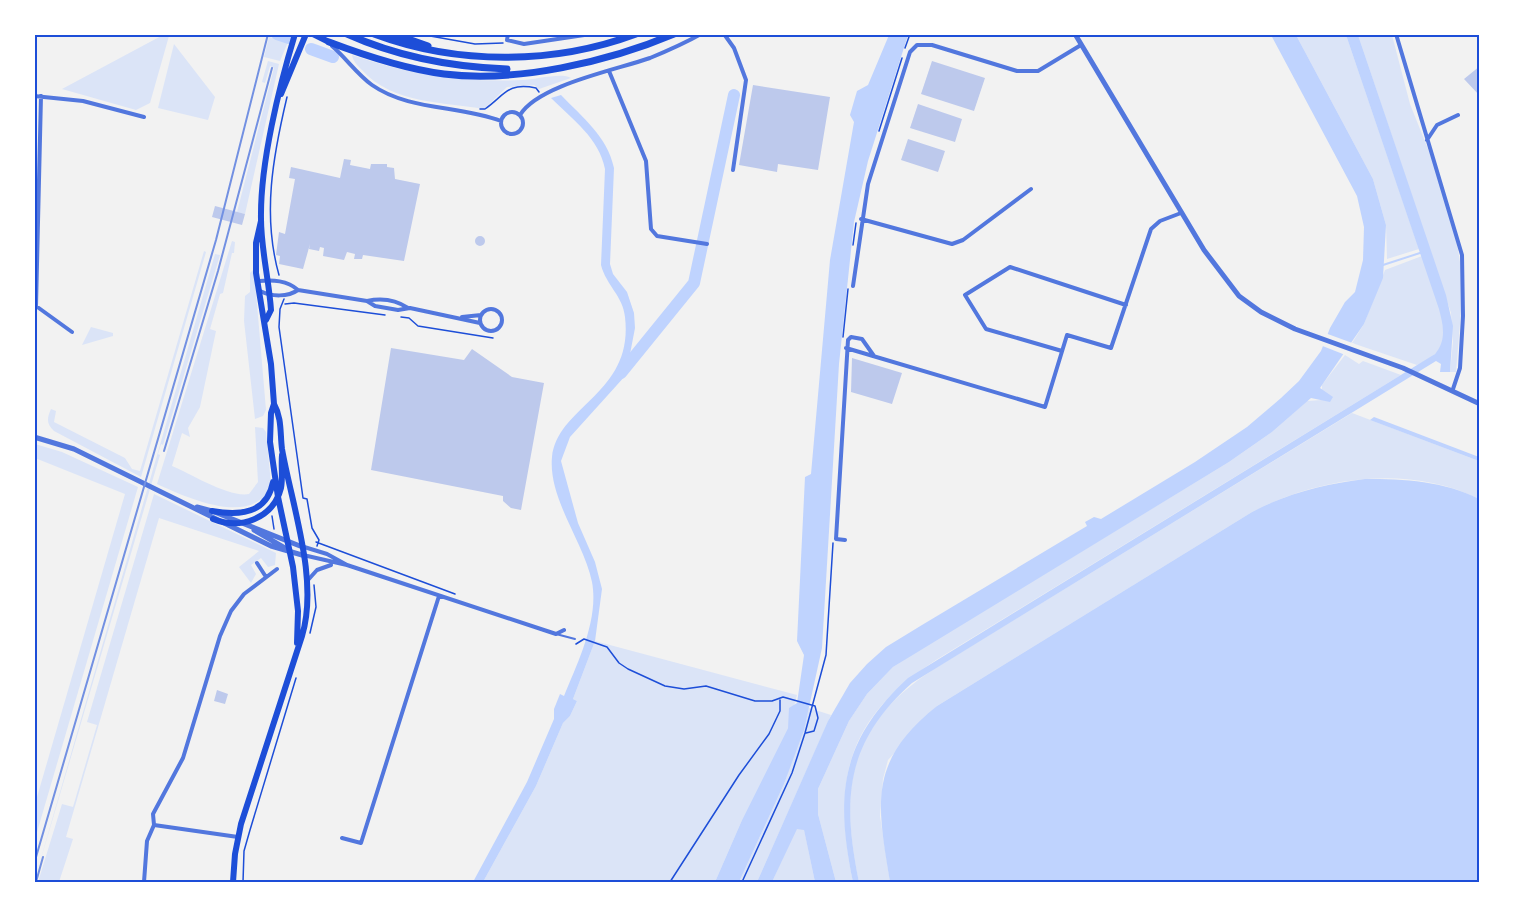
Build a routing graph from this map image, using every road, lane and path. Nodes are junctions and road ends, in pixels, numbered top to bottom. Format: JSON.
{"nodes":[{"id":1,"x":295,"y":34,"type":"edge"},
{"id":2,"x":306,"y":34,"type":"edge"},
{"id":3,"x":313,"y":34,"type":"edge"},
{"id":4,"x":347,"y":34,"type":"edge"},
{"id":5,"x":374,"y":34,"type":"edge"},
{"id":6,"x":394,"y":34,"type":"edge"},
{"id":7,"x":418,"y":34,"type":"edge"},
{"id":8,"x":591,"y":34,"type":"edge"},
{"id":9,"x":636,"y":34,"type":"edge"},
{"id":10,"x":674,"y":34,"type":"edge"},
{"id":11,"x":701,"y":34,"type":"edge"},
{"id":12,"x":724,"y":34,"type":"edge"},
{"id":13,"x":1075,"y":34,"type":"edge"},
{"id":14,"x":1396,"y":34,"type":"edge"},
{"id":15,"x":507,"y":37,"type":"edge"},
{"id":16,"x":329,"y":42,"type":"joint"},
{"id":17,"x":1081,"y":45,"type":"junction"},
{"id":18,"x":338,"y":48,"type":"junction"},
{"id":19,"x":445,"y":52,"type":"junction"},
{"id":20,"x":534,"y":70,"type":"junction"},
{"id":21,"x":609,"y":71,"type":"junction"},
{"id":22,"x":290,"y":89,"type":"dead end"},
{"id":23,"x":538,"y":91,"type":"dead end"},
{"id":24,"x":34,"y":96,"type":"edge"},
{"id":25,"x":41,"y":96,"type":"junction"},
{"id":26,"x":280,"y":97,"type":"junction"},
{"id":27,"x":477,"y":108,"type":"dead end"},
{"id":28,"x":520,"y":115,"type":"junction"},
{"id":29,"x":1458,"y":115,"type":"dead end"},
{"id":30,"x":144,"y":117,"type":"dead end"},
{"id":31,"x":501,"y":121,"type":"junction"},
{"id":32,"x":1427,"y":140,"type":"junction"},
{"id":33,"x":733,"y":170,"type":"dead end"},
{"id":34,"x":1031,"y":189,"type":"dead end"},
{"id":35,"x":1181,"y":213,"type":"junction"},
{"id":36,"x":861,"y":219,"type":"junction"},
{"id":37,"x":261,"y":221,"type":"junction"},
{"id":38,"x":707,"y":244,"type":"dead end"},
{"id":39,"x":279,"y":275,"type":"dead end"},
{"id":40,"x":268,"y":280,"type":"junction"},
{"id":41,"x":259,"y":281,"type":"junction"},
{"id":42,"x":853,"y":286,"type":"dead end"},
{"id":43,"x":298,"y":290,"type":"junction"},
{"id":44,"x":259,"y":291,"type":"junction"},
{"id":45,"x":270,"y":295,"type":"junction"},
{"id":46,"x":284,"y":300,"type":"dead end"},
{"id":47,"x":367,"y":301,"type":"junction"},
{"id":48,"x":284,"y":304,"type":"junction"},
{"id":49,"x":1126,"y":304,"type":"junction"},
{"id":50,"x":408,"y":308,"type":"junction"},
{"id":51,"x":385,"y":315,"type":"dead end"},
{"id":52,"x":481,"y":315,"type":"junction"},
{"id":53,"x":401,"y":317,"type":"dead end"},
{"id":54,"x":462,"y":317,"type":"junction"},
{"id":55,"x":266,"y":320,"type":"junction"},
{"id":56,"x":480,"y":323,"type":"junction"},
{"id":57,"x":72,"y":332,"type":"dead end"},
{"id":58,"x":493,"y":338,"type":"dead end"},
{"id":59,"x":846,"y":348,"type":"junction"},
{"id":60,"x":1062,"y":351,"type":"junction"},
{"id":61,"x":875,"y":357,"type":"junction"},
{"id":62,"x":1453,"y":389,"type":"junction"},
{"id":63,"x":274,"y":404,"type":"junction"},
{"id":64,"x":1479,"y":404,"type":"edge"},
{"id":65,"x":34,"y":437,"type":"edge"},
{"id":66,"x":283,"y":452,"type":"junction"},
{"id":67,"x":273,"y":473,"type":"junction"},
{"id":68,"x":278,"y":497,"type":"junction"},
{"id":69,"x":190,"y":506,"type":"junction"},
{"id":70,"x":212,"y":511,"type":"junction"},
{"id":71,"x":271,"y":511,"type":"dead end"},
{"id":72,"x":213,"y":519,"type":"junction"},
{"id":73,"x":242,"y":524,"type":"junction"},
{"id":74,"x":274,"y":535,"type":"junction"},
{"id":75,"x":287,"y":540,"type":"junction"},
{"id":76,"x":845,"y":540,"type":"dead end"},
{"id":77,"x":834,"y":545,"type":"dead end"},
{"id":78,"x":300,"y":546,"type":"junction"},
{"id":79,"x":291,"y":552,"type":"junction"},
{"id":80,"x":303,"y":558,"type":"junction"},
{"id":81,"x":257,"y":563,"type":"dead end"},
{"id":82,"x":334,"y":564,"type":"junction"},
{"id":83,"x":347,"y":566,"type":"junction"},
{"id":84,"x":277,"y":569,"type":"dead end"},
{"id":85,"x":266,"y":577,"type":"junction"},
{"id":86,"x":307,"y":584,"type":"junction"},
{"id":87,"x":315,"y":590,"type":"dead end"},
{"id":88,"x":439,"y":596,"type":"junction"},
{"id":89,"x":461,"y":597,"type":"dead end"},
{"id":90,"x":564,"y":630,"type":"dead end"},
{"id":91,"x":310,"y":634,"type":"dead end"},
{"id":92,"x":556,"y":634,"type":"junction"},
{"id":93,"x":575,"y":639,"type":"dead end"},
{"id":94,"x":584,"y":639,"type":"dead end"},
{"id":95,"x":296,"y":650,"type":"junction"},
{"id":96,"x":297,"y":675,"type":"dead end"},
{"id":97,"x":780,"y":699,"type":"junction"},
{"id":98,"x":805,"y":733,"type":"junction"},
{"id":99,"x":154,"y":825,"type":"junction"},
{"id":100,"x":238,"y":837,"type":"junction"},
{"id":101,"x":342,"y":838,"type":"dead end"},
{"id":102,"x":144,"y":882,"type":"edge"},
{"id":103,"x":233,"y":882,"type":"edge"},
{"id":104,"x":243,"y":882,"type":"edge"},
{"id":105,"x":670,"y":882,"type":"edge"},
{"id":106,"x":742,"y":882,"type":"edge"}],
"edges":[{"from":1,"to":26,"type":"main road"},
{"from":2,"to":26,"type":"main road"},
{"from":3,"to":16,"type":"main road"},
{"from":4,"to":20,"type":"highway"},
{"from":5,"to":19,"type":"highway"},
{"from":6,"to":19,"type":"highway"},
{"from":7,"to":15,"type":"path"},
{"from":8,"to":15,"type":"street"},
{"from":9,"to":19,"type":"highway"},
{"from":10,"to":20,"type":"highway"},
{"from":11,"to":21,"type":"street"},
{"from":12,"to":33,"type":"street"},
{"from":13,"to":17,"type":"street"},
{"from":14,"to":32,"type":"street"},
{"from":16,"to":18,"type":"highway"},
{"from":17,"to":35,"type":"street"},
{"from":17,"to":36,"type":"street"},
{"from":18,"to":20,"type":"highway"},
{"from":18,"to":31,"type":"street"},
{"from":21,"to":28,"type":"street"},
{"from":21,"to":38,"type":"street"},
{"from":22,"to":39,"type":"path"},
{"from":23,"to":27,"type":"path"},
{"from":24,"to":25,"type":"street"},
{"from":25,"to":30,"type":"street"},
{"from":25,"to":57,"type":"street"},
{"from":26,"to":37,"type":"main road"},
{"from":28,"to":31,"type":"street"},
{"from":28,"to":31,"type":"street"},
{"from":29,"to":32,"type":"street"},
{"from":32,"to":62,"type":"street"},
{"from":34,"to":36,"type":"street"},
{"from":35,"to":49,"type":"street"},
{"from":35,"to":62,"type":"street"},
{"from":36,"to":42,"type":"street"},
{"from":37,"to":40,"type":"main road"},
{"from":37,"to":41,"type":"main road"},
{"from":40,"to":41,"type":"street"},
{"from":40,"to":43,"type":"street"},
{"from":40,"to":45,"type":"main road"},
{"from":41,"to":44,"type":"main road"},
{"from":43,"to":45,"type":"street"},
{"from":43,"to":47,"type":"street"},
{"from":44,"to":45,"type":"street"},
{"from":44,"to":55,"type":"main road"},
{"from":45,"to":55,"type":"main road"},
{"from":46,"to":48,"type":"path"},
{"from":47,"to":50,"type":"street"},
{"from":47,"to":50,"type":"street"},
{"from":48,"to":51,"type":"path"},
{"from":48,"to":89,"type":"path"},
{"from":49,"to":60,"type":"street"},
{"from":49,"to":60,"type":"street"},
{"from":50,"to":54,"type":"street"},
{"from":52,"to":54,"type":"street"},
{"from":52,"to":56,"type":"street"},
{"from":52,"to":56,"type":"street"},
{"from":53,"to":58,"type":"path"},
{"from":54,"to":56,"type":"street"},
{"from":55,"to":63,"type":"main road"},
{"from":59,"to":61,"type":"street"},
{"from":59,"to":61,"type":"street"},
{"from":59,"to":76,"type":"street"},
{"from":60,"to":61,"type":"street"},
{"from":62,"to":64,"type":"street"},
{"from":63,"to":66,"type":"main road"},
{"from":63,"to":67,"type":"main road"},
{"from":65,"to":69,"type":"street"},
{"from":66,"to":68,"type":"main road"},
{"from":66,"to":78,"type":"main road"},
{"from":67,"to":68,"type":"main road"},
{"from":67,"to":70,"type":"main road"},
{"from":68,"to":73,"type":"main road"},
{"from":68,"to":75,"type":"main road"},
{"from":69,"to":70,"type":"street"},
{"from":69,"to":72,"type":"street"},
{"from":70,"to":73,"type":"street"},
{"from":71,"to":74,"type":"path"},
{"from":72,"to":73,"type":"main road"},
{"from":72,"to":79,"type":"street"},
{"from":73,"to":74,"type":"street"},
{"from":73,"to":79,"type":"street"},
{"from":74,"to":75,"type":"street"},
{"from":75,"to":78,"type":"street"},
{"from":75,"to":79,"type":"main road"},
{"from":77,"to":98,"type":"path"},
{"from":78,"to":79,"type":"main road"},
{"from":78,"to":80,"type":"main road"},
{"from":78,"to":83,"type":"street"},
{"from":79,"to":80,"type":"main road"},
{"from":79,"to":95,"type":"main road"},
{"from":80,"to":82,"type":"street"},
{"from":80,"to":86,"type":"main road"},
{"from":81,"to":85,"type":"street"},
{"from":82,"to":83,"type":"street"},
{"from":82,"to":86,"type":"street"},
{"from":83,"to":88,"type":"street"},
{"from":84,"to":85,"type":"street"},
{"from":85,"to":99,"type":"street"},
{"from":86,"to":95,"type":"main road"},
{"from":87,"to":91,"type":"path"},
{"from":88,"to":92,"type":"street"},
{"from":88,"to":101,"type":"street"},
{"from":90,"to":92,"type":"street"},
{"from":92,"to":93,"type":"lane"},
{"from":94,"to":97,"type":"path"},
{"from":95,"to":100,"type":"main road"},
{"from":96,"to":104,"type":"path"},
{"from":97,"to":98,"type":"path"},
{"from":97,"to":105,"type":"path"},
{"from":98,"to":106,"type":"path"},
{"from":99,"to":100,"type":"street"},
{"from":99,"to":102,"type":"street"},
{"from":100,"to":103,"type":"main road"}]}
